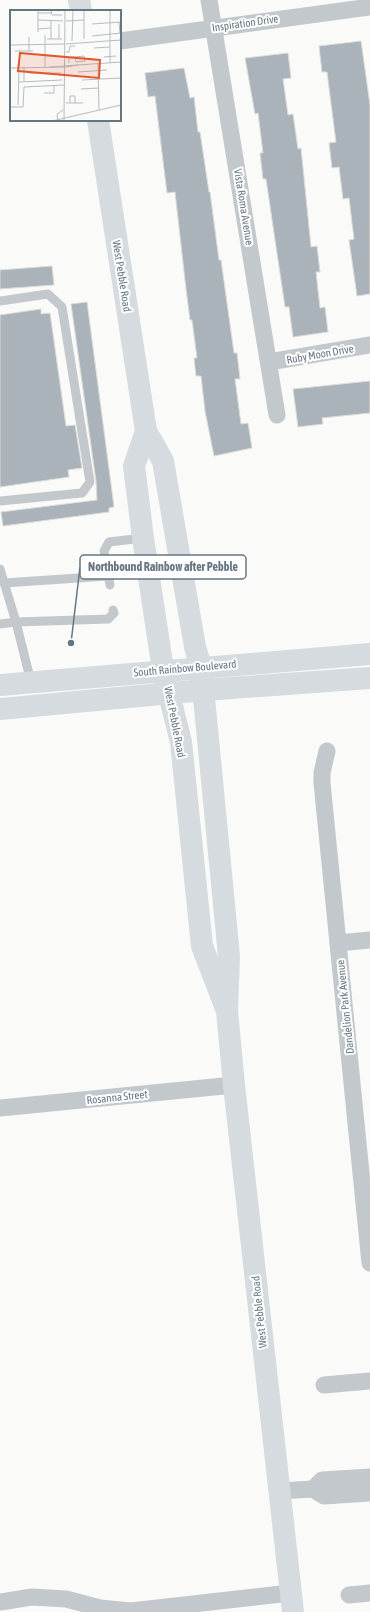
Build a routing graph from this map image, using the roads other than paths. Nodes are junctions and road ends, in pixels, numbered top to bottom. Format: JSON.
{"nodes":[{"id":1,"x":79,"y":0,"type":"edge"},
{"id":2,"x":209,"y":0,"type":"edge"},
{"id":3,"x":370,"y":6,"type":"edge"},
{"id":4,"x":81,"y":10,"type":"edge"},
{"id":5,"x":214,"y":27,"type":"junction"},
{"id":6,"x":121,"y":41,"type":"edge"},
{"id":7,"x":98,"y":121,"type":"edge"},
{"id":8,"x":0,"y":301,"type":"edge"},
{"id":9,"x":370,"y":345,"type":"edge"},
{"id":10,"x":269,"y":362,"type":"junction"},
{"id":11,"x":277,"y":415,"type":"dead end"},
{"id":12,"x":146,"y":432,"type":"junction"},
{"id":13,"x":0,"y":501,"type":"edge"},
{"id":14,"x":143,"y":538,"type":"junction"},
{"id":15,"x":0,"y":569,"type":"edge"},
{"id":16,"x":108,"y":576,"type":"junction"},
{"id":17,"x":80,"y":578,"type":"junction"},
{"id":18,"x":56,"y":580,"type":"junction"},
{"id":19,"x":4,"y":583,"type":"junction"},
{"id":20,"x":110,"y":585,"type":"dead end"},
{"id":21,"x":82,"y":588,"type":"dead end"},
{"id":22,"x":58,"y":589,"type":"dead end"},
{"id":23,"x":113,"y":610,"type":"dead end"},
{"id":24,"x":16,"y":622,"type":"junction"},
{"id":25,"x":0,"y":624,"type":"edge"},
{"id":26,"x":370,"y":654,"type":"edge"},
{"id":27,"x":201,"y":667,"type":"junction"},
{"id":28,"x":163,"y":670,"type":"junction"},
{"id":29,"x":370,"y":678,"type":"edge"},
{"id":30,"x":31,"y":682,"type":"junction"},
{"id":31,"x":0,"y":684,"type":"edge"},
{"id":32,"x":204,"y":690,"type":"junction"},
{"id":33,"x":170,"y":693,"type":"junction"},
{"id":34,"x":0,"y":709,"type":"edge"},
{"id":35,"x":327,"y":751,"type":"dead end"},
{"id":36,"x":370,"y":940,"type":"edge"},
{"id":37,"x":338,"y":943,"type":"junction"},
{"id":38,"x":227,"y":1011,"type":"junction"},
{"id":39,"x":234,"y":1085,"type":"junction"},
{"id":40,"x":0,"y":1108,"type":"edge"},
{"id":41,"x":370,"y":1263,"type":"edge"},
{"id":42,"x":370,"y":1381,"type":"edge"},
{"id":43,"x":324,"y":1385,"type":"dead end"},
{"id":44,"x":370,"y":1477,"type":"edge"},
{"id":45,"x":313,"y":1489,"type":"junction"},
{"id":46,"x":279,"y":1491,"type":"junction"},
{"id":47,"x":370,"y":1493,"type":"edge"},
{"id":48,"x":370,"y":1593,"type":"edge"},
{"id":49,"x":349,"y":1595,"type":"dead end"},
{"id":50,"x":0,"y":1602,"type":"edge"},
{"id":51,"x":292,"y":1602,"type":"edge"}],
"edges":[{"from":1,"to":4,"type":"street"},
{"from":2,"to":5,"type":"street","name":"Vista Roma Avenue"},
{"from":3,"to":5,"type":"street","name":"Inspiration Drive"},
{"from":5,"to":6,"type":"street","name":"Inspiration Drive"},
{"from":5,"to":10,"type":"street","name":"Vista Roma Avenue"},
{"from":7,"to":12,"type":"street","name":"West Pebble Road"},
{"from":8,"to":13,"type":"lane"},
{"from":9,"to":10,"type":"street","name":"Ruby Moon Drive"},
{"from":10,"to":11,"type":"street","name":"Vista Roma Avenue"},
{"from":12,"to":14,"type":"street","name":"West Pebble Road"},
{"from":12,"to":27,"type":"street","name":"West Pebble Road"},
{"from":14,"to":16,"type":"lane"},
{"from":14,"to":28,"type":"street","name":"West Pebble Road"},
{"from":15,"to":19,"type":"lane"},
{"from":16,"to":17,"type":"lane"},
{"from":16,"to":20,"type":"lane"},
{"from":17,"to":18,"type":"lane"},
{"from":17,"to":21,"type":"lane"},
{"from":18,"to":19,"type":"lane"},
{"from":18,"to":22,"type":"lane"},
{"from":19,"to":24,"type":"lane"},
{"from":23,"to":24,"type":"lane"},
{"from":24,"to":25,"type":"lane"},
{"from":24,"to":30,"type":"lane"},
{"from":26,"to":27,"type":"street","name":"South Rainbow Boulevard"},
{"from":27,"to":28,"type":"street","name":"South Rainbow Boulevard"},
{"from":27,"to":32,"type":"street","name":"West Pebble Road"},
{"from":28,"to":30,"type":"street","name":"South Rainbow Boulevard"},
{"from":28,"to":33,"type":"street","name":"West Pebble Road"},
{"from":29,"to":32,"type":"street"},
{"from":30,"to":31,"type":"street","name":"South Rainbow Boulevard"},
{"from":32,"to":33,"type":"street"},
{"from":32,"to":38,"type":"street","name":"West Pebble Road"},
{"from":33,"to":34,"type":"street"},
{"from":33,"to":38,"type":"street","name":"West Pebble Road"},
{"from":35,"to":37,"type":"street","name":"Dandelion Park Avenue"},
{"from":36,"to":37,"type":"street"},
{"from":37,"to":41,"type":"street","name":"Dandelion Park Avenue"},
{"from":38,"to":39,"type":"street","name":"West Pebble Road"},
{"from":39,"to":40,"type":"street","name":"Rosanna Street"},
{"from":39,"to":46,"type":"street","name":"West Pebble Road"},
{"from":42,"to":43,"type":"street"},
{"from":44,"to":45,"type":"street"},
{"from":45,"to":46,"type":"street"},
{"from":45,"to":47,"type":"street"},
{"from":46,"to":51,"type":"street","name":"West Pebble Road"},
{"from":48,"to":49,"type":"street"},
{"from":50,"to":51,"type":"street"}]}
